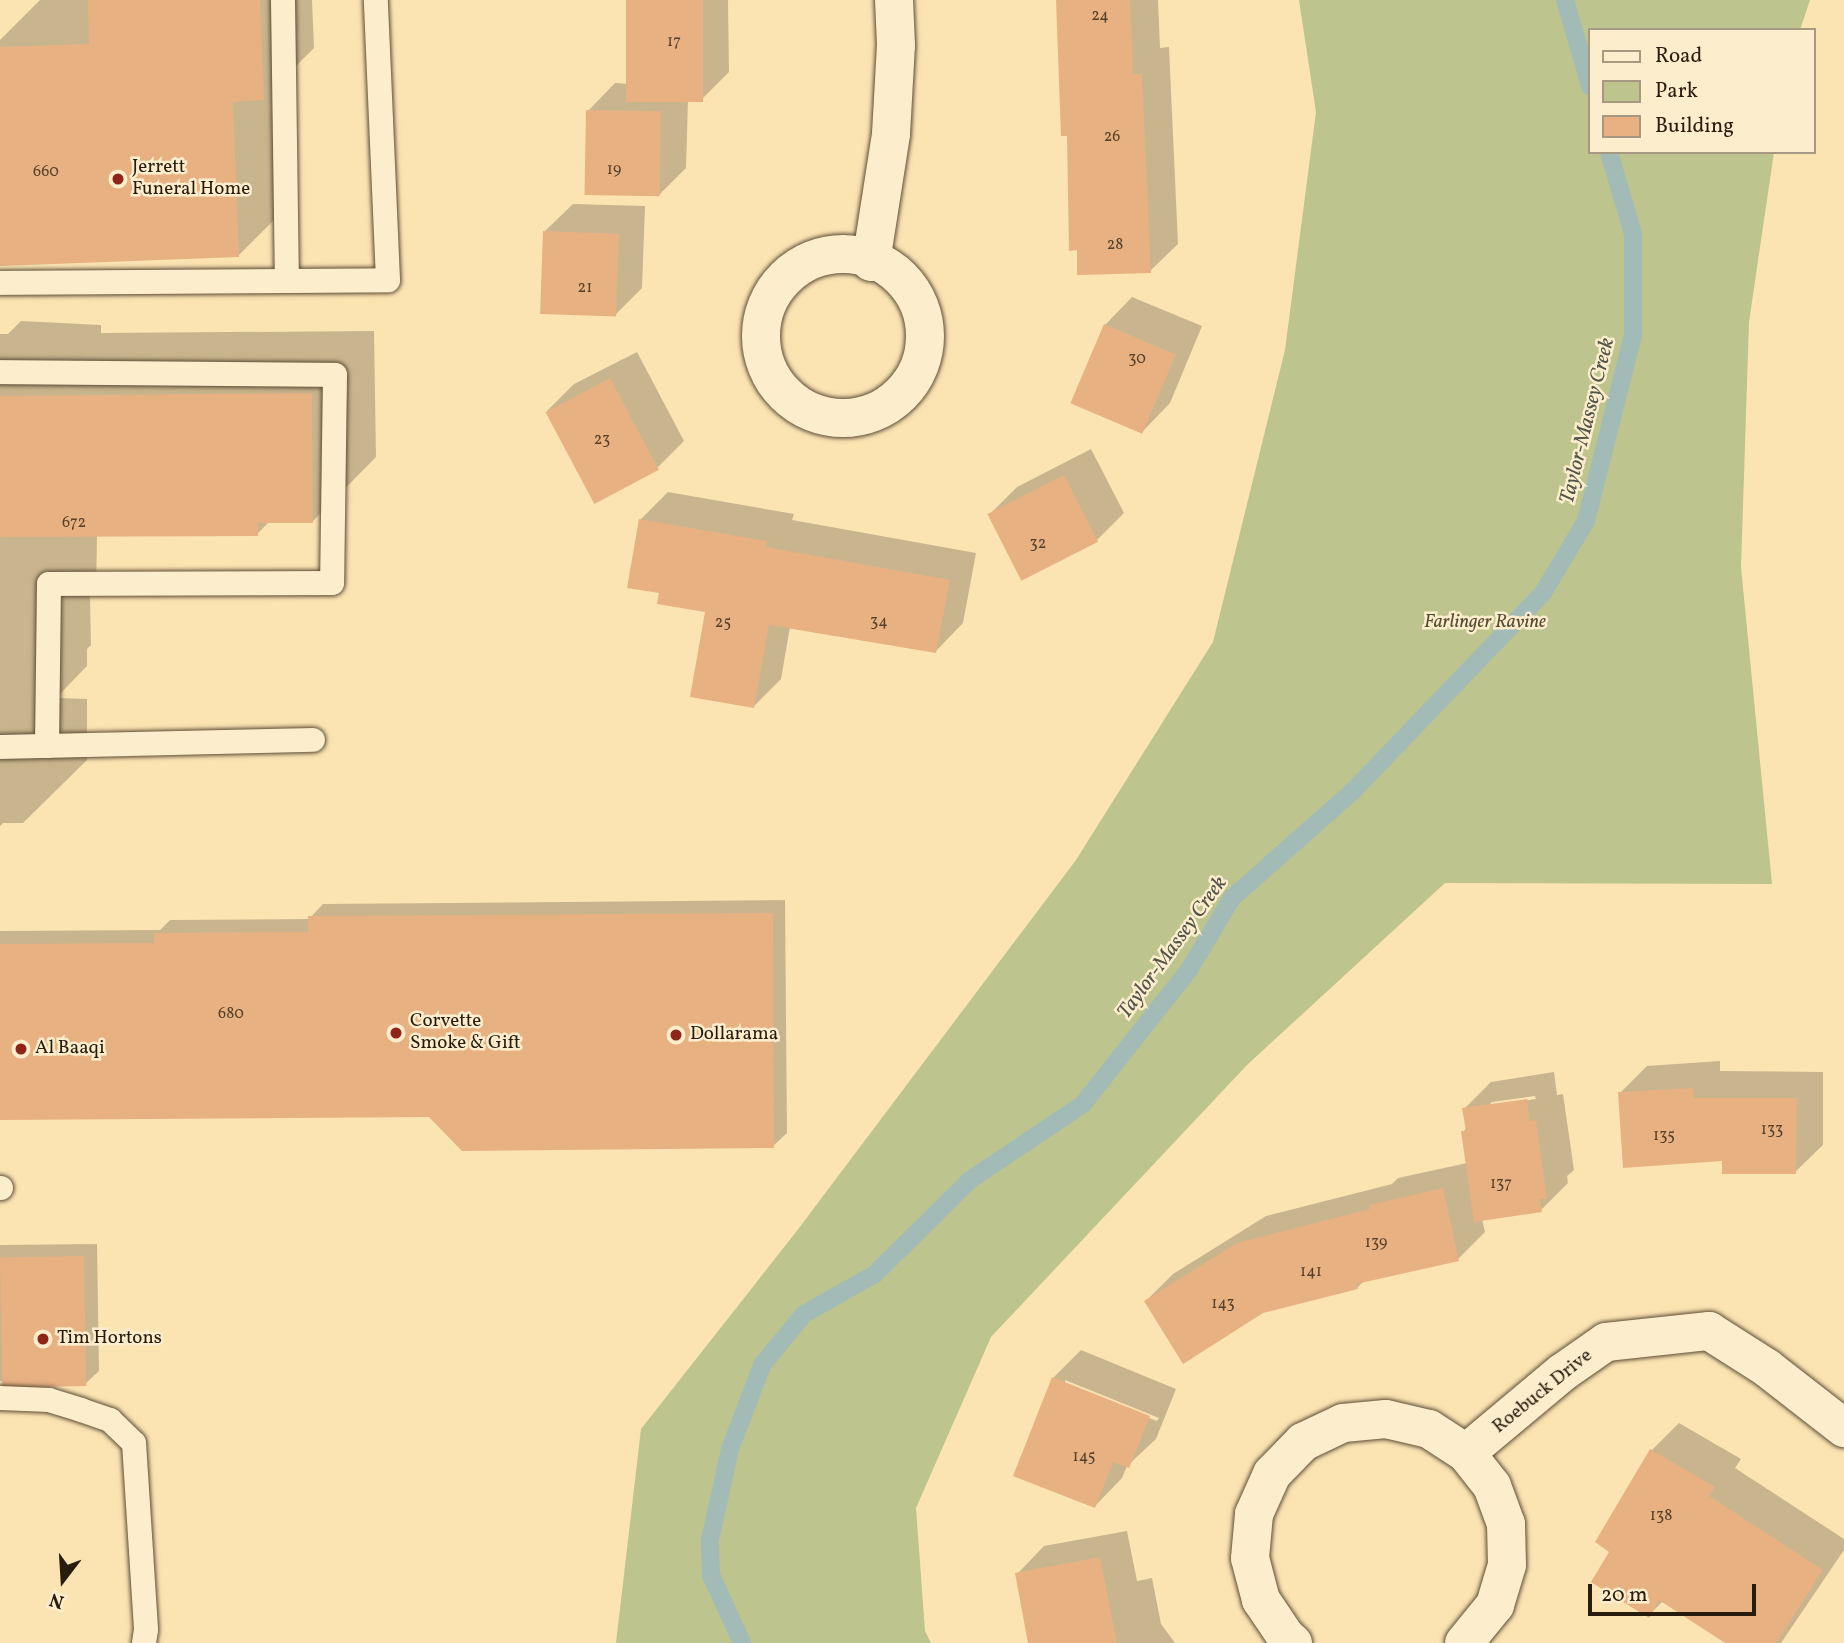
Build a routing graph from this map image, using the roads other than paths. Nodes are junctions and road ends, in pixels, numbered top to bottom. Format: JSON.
{"nodes":[{"id":1,"x":283,"y":0,"type":"edge"},
{"id":2,"x":376,"y":0,"type":"edge"},
{"id":3,"x":894,"y":0,"type":"edge"},
{"id":4,"x":871,"y":262,"type":"junction"},
{"id":5,"x":286,"y":281,"type":"junction"},
{"id":6,"x":0,"y":284,"type":"edge"},
{"id":7,"x":0,"y":372,"type":"edge"},
{"id":8,"x":313,"y":740,"type":"dead end"},
{"id":9,"x":47,"y":746,"type":"junction"},
{"id":10,"x":0,"y":747,"type":"edge"},
{"id":11,"x":0,"y":1398,"type":"edge"},
{"id":12,"x":1844,"y":1428,"type":"edge"},
{"id":13,"x":1466,"y":1453,"type":"junction"},
{"id":14,"x":144,"y":1643,"type":"edge"},
{"id":15,"x":1293,"y":1643,"type":"edge"},
{"id":16,"x":1464,"y":1643,"type":"edge"}],
"edges":[{"from":1,"to":5,"type":"lane"},
{"from":2,"to":5,"type":"lane"},
{"from":3,"to":4,"type":"street"},
{"from":4,"to":4,"type":"street"},
{"from":5,"to":6,"type":"lane"},
{"from":7,"to":9,"type":"lane"},
{"from":8,"to":9,"type":"lane"},
{"from":9,"to":10,"type":"lane"},
{"from":11,"to":14,"type":"lane"},
{"from":12,"to":13,"type":"street","name":"Roebuck Drive"},
{"from":13,"to":15,"type":"street"},
{"from":13,"to":16,"type":"street"}]}
